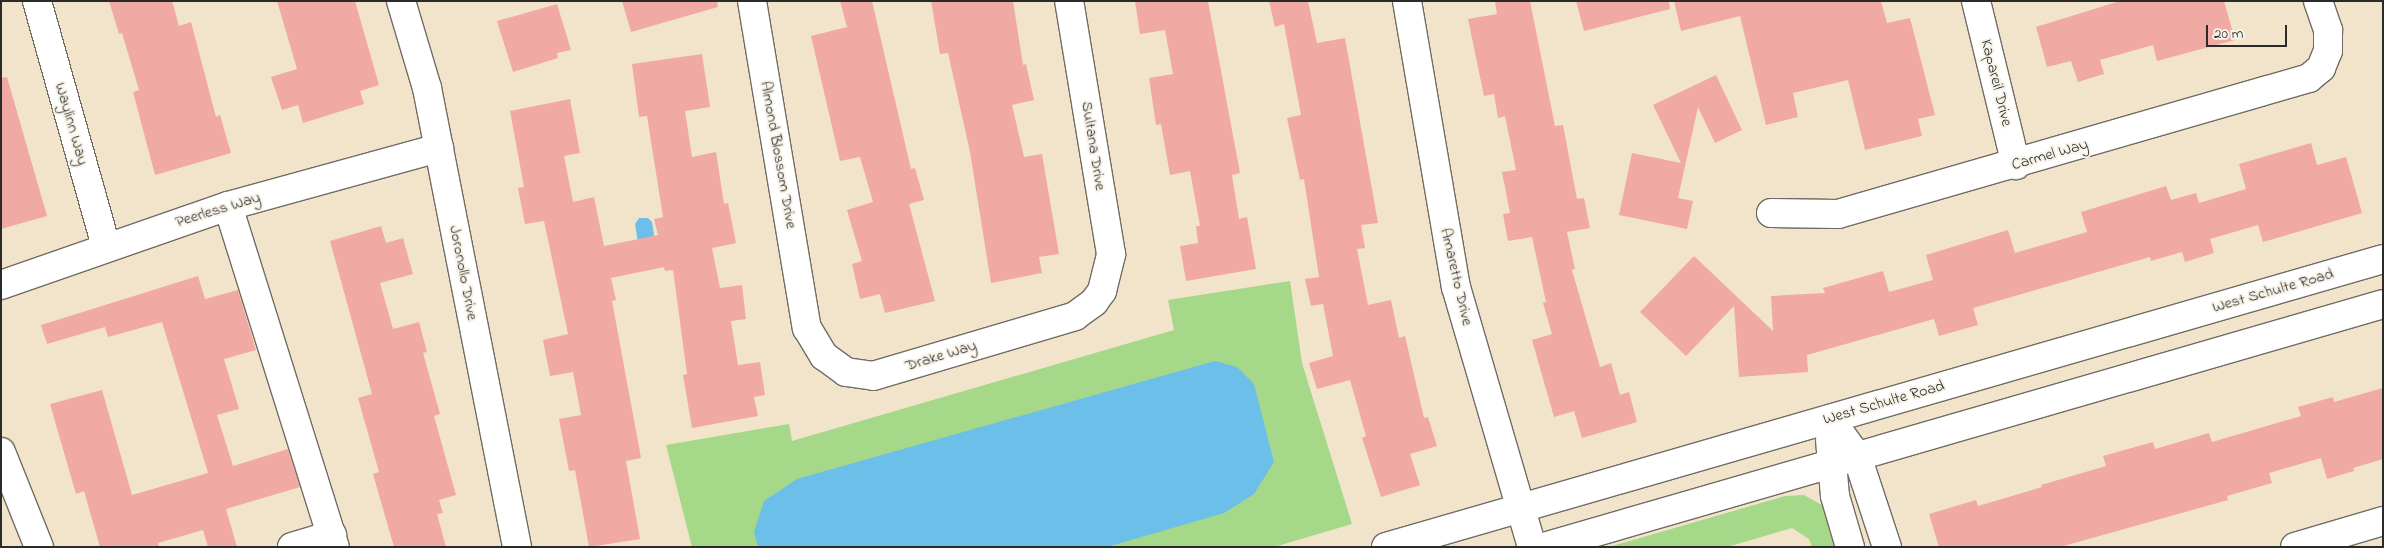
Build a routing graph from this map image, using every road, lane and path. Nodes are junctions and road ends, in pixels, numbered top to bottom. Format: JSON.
{"nodes":[{"id":1,"x":37,"y":1,"type":"edge"},
{"id":2,"x":401,"y":1,"type":"edge"},
{"id":3,"x":752,"y":1,"type":"edge"},
{"id":4,"x":1069,"y":1,"type":"edge"},
{"id":5,"x":1407,"y":1,"type":"edge"},
{"id":6,"x":1976,"y":1,"type":"edge"},
{"id":7,"x":2318,"y":1,"type":"edge"},
{"id":8,"x":440,"y":148,"type":"junction"},
{"id":9,"x":2016,"y":165,"type":"junction"},
{"id":10,"x":228,"y":206,"type":"junction"},
{"id":11,"x":1771,"y":213,"type":"dead end"},
{"id":12,"x":106,"y":247,"type":"junction"},
{"id":13,"x":2383,"y":259,"type":"edge"},
{"id":14,"x":1,"y":285,"type":"edge"},
{"id":15,"x":1102,"y":291,"type":"joint"},
{"id":16,"x":2383,"y":304,"type":"edge"},
{"id":17,"x":804,"y":310,"type":"joint"},
{"id":18,"x":1830,"y":419,"type":"junction"},
{"id":19,"x":1,"y":452,"type":"edge"},
{"id":20,"x":1857,"y":456,"type":"junction"},
{"id":21,"x":1830,"y":464,"type":"junction"},
{"id":22,"x":1520,"y":508,"type":"junction"},
{"id":23,"x":2383,"y":521,"type":"edge"},
{"id":24,"x":333,"y":541,"type":"edge"},
{"id":25,"x":39,"y":547,"type":"edge"},
{"id":26,"x":292,"y":547,"type":"edge"},
{"id":27,"x":517,"y":547,"type":"edge"},
{"id":28,"x":1386,"y":547,"type":"edge"},
{"id":29,"x":1532,"y":547,"type":"edge"},
{"id":30,"x":1544,"y":547,"type":"edge"},
{"id":31,"x":1850,"y":547,"type":"edge"},
{"id":32,"x":1887,"y":547,"type":"edge"},
{"id":33,"x":2295,"y":547,"type":"edge"}],
"edges":[{"from":1,"to":12,"type":"street","name":"Waylinn Way"},
{"from":2,"to":8,"type":"street","name":"Joronollo Drive"},
{"from":3,"to":17,"type":"street","name":"Almond Blossom Drive"},
{"from":4,"to":15,"type":"street","name":"Sultana Drive"},
{"from":5,"to":22,"type":"street","name":"Amaretto Drive"},
{"from":6,"to":9,"type":"street","name":"Kapareil Drive"},
{"from":7,"to":9,"type":"street","name":"Carmel Way"},
{"from":8,"to":10,"type":"street","name":"Peerless Way"},
{"from":8,"to":27,"type":"street","name":"Joronollo Drive"},
{"from":9,"to":11,"type":"street","name":"Carmel Way"},
{"from":10,"to":12,"type":"street","name":"Peerless Way"},
{"from":10,"to":24,"type":"street"},
{"from":12,"to":14,"type":"street","name":"Peerless Way"},
{"from":13,"to":18,"type":"street","name":"West Schulte Road"},
{"from":15,"to":17,"type":"street","name":"Drake Way"},
{"from":16,"to":20,"type":"street"},
{"from":18,"to":20,"type":"street"},
{"from":18,"to":21,"type":"street"},
{"from":18,"to":22,"type":"street","name":"West Schulte Road"},
{"from":19,"to":25,"type":"street"},
{"from":20,"to":21,"type":"street"},
{"from":20,"to":32,"type":"street"},
{"from":21,"to":30,"type":"street"},
{"from":21,"to":31,"type":"street"},
{"from":22,"to":28,"type":"street","name":"West Schulte Road"},
{"from":22,"to":29,"type":"street","name":"Amaretto Drive"},
{"from":23,"to":33,"type":"street"},
{"from":24,"to":26,"type":"street"}]}
